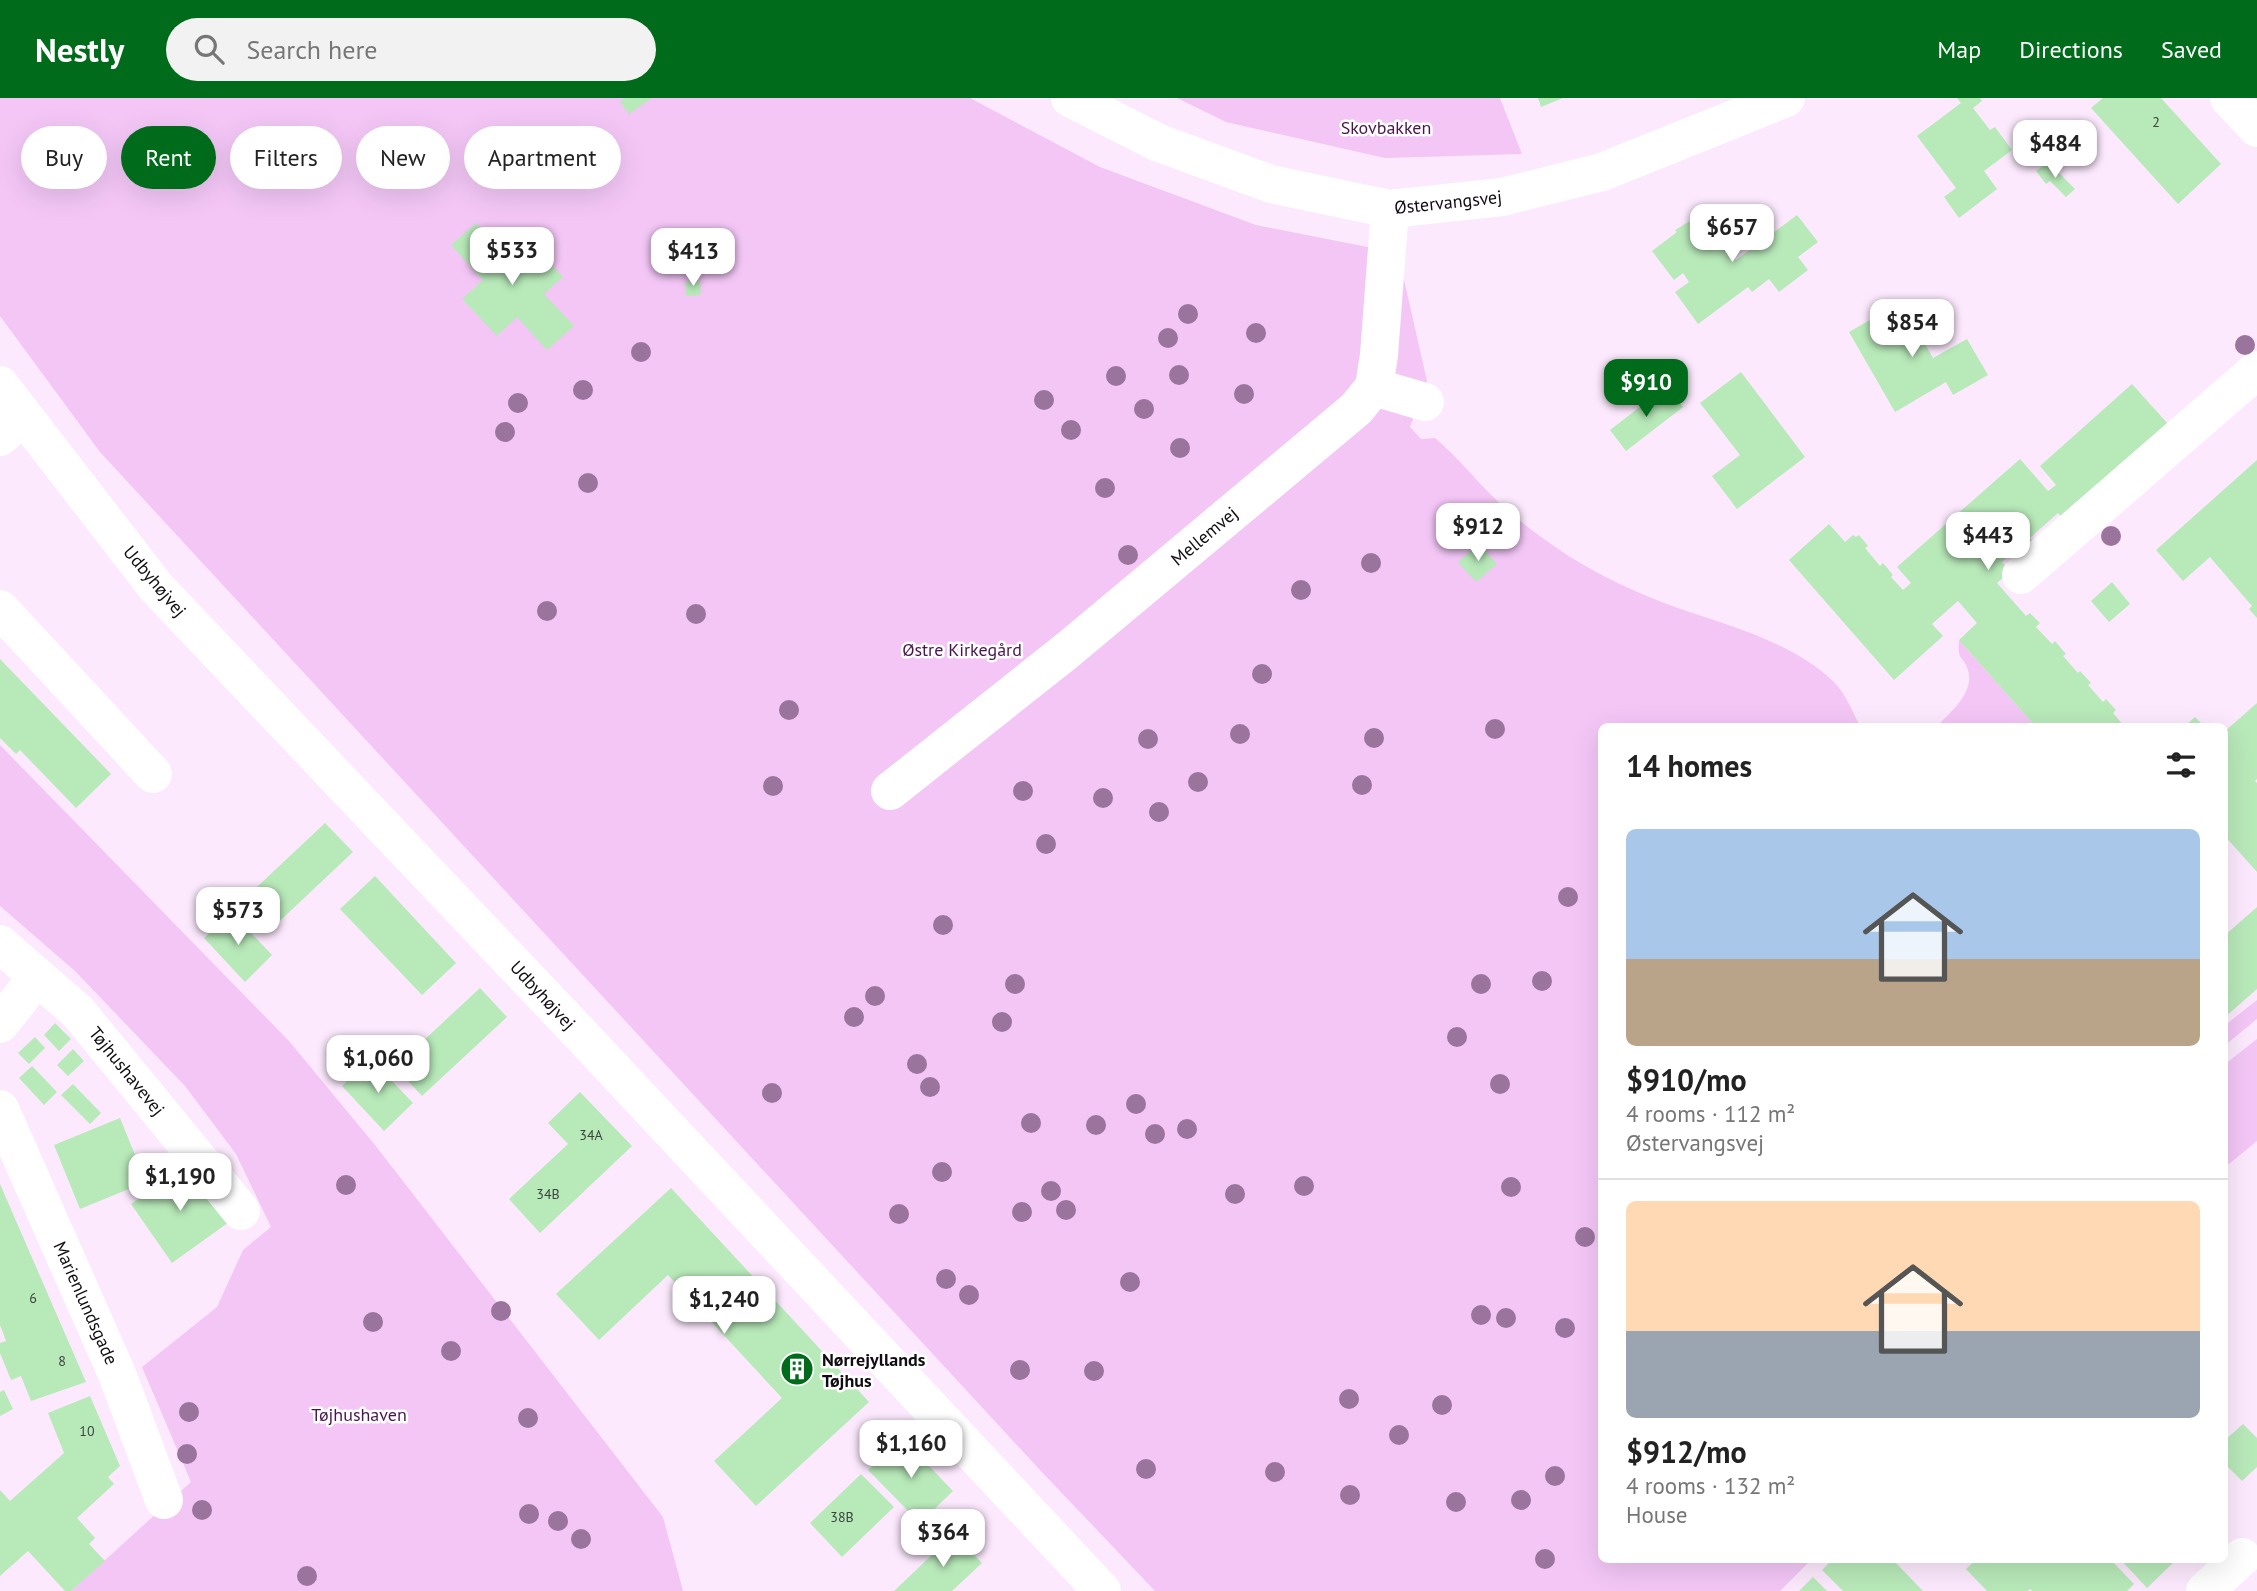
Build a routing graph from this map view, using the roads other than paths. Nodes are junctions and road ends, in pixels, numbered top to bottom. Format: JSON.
{"nodes":[{"id":1,"x":1070,"y":98,"type":"edge"},
{"id":2,"x":2229,"y":98,"type":"edge"},
{"id":3,"x":1781,"y":99,"type":"edge"},
{"id":4,"x":2257,"y":128,"type":"edge"},
{"id":5,"x":1390,"y":209,"type":"junction"},
{"id":6,"x":2257,"y":370,"type":"edge"},
{"id":7,"x":0,"y":385,"type":"edge"},
{"id":8,"x":1374,"y":387,"type":"junction"},
{"id":9,"x":1425,"y":402,"type":"dead end"},
{"id":10,"x":12,"y":427,"type":"edge"},
{"id":11,"x":2021,"y":575,"type":"dead end"},
{"id":12,"x":0,"y":609,"type":"edge"},
{"id":13,"x":153,"y":774,"type":"dead end"},
{"id":14,"x":890,"y":791,"type":"dead end"},
{"id":15,"x":0,"y":944,"type":"edge"},
{"id":16,"x":37,"y":977,"type":"junction"},
{"id":17,"x":0,"y":1024,"type":"edge"},
{"id":18,"x":0,"y":1109,"type":"edge"},
{"id":19,"x":241,"y":1211,"type":"dead end"},
{"id":20,"x":164,"y":1500,"type":"dead end"},
{"id":21,"x":2242,"y":1557,"type":"dead end"},
{"id":22,"x":1102,"y":1591,"type":"edge"},
{"id":23,"x":2205,"y":1591,"type":"edge"}],
"edges":[{"from":1,"to":5,"type":"street","name":"Østervangsvej"},
{"from":2,"to":4,"type":"street"},
{"from":3,"to":5,"type":"street","name":"Østervangsvej"},
{"from":5,"to":8,"type":"street"},
{"from":6,"to":11,"type":"street"},
{"from":7,"to":10,"type":"street","name":"Udbyhøjvej"},
{"from":8,"to":9,"type":"street"},
{"from":8,"to":14,"type":"street","name":"Mellemvej"},
{"from":10,"to":22,"type":"street","name":"Udbyhøjvej"},
{"from":12,"to":13,"type":"street"},
{"from":15,"to":16,"type":"street","name":"Tøjhushavevej"},
{"from":16,"to":17,"type":"street"},
{"from":16,"to":19,"type":"street","name":"Tøjhushavevej"},
{"from":18,"to":20,"type":"street","name":"Marienlundsgade"},
{"from":21,"to":23,"type":"street"}]}
